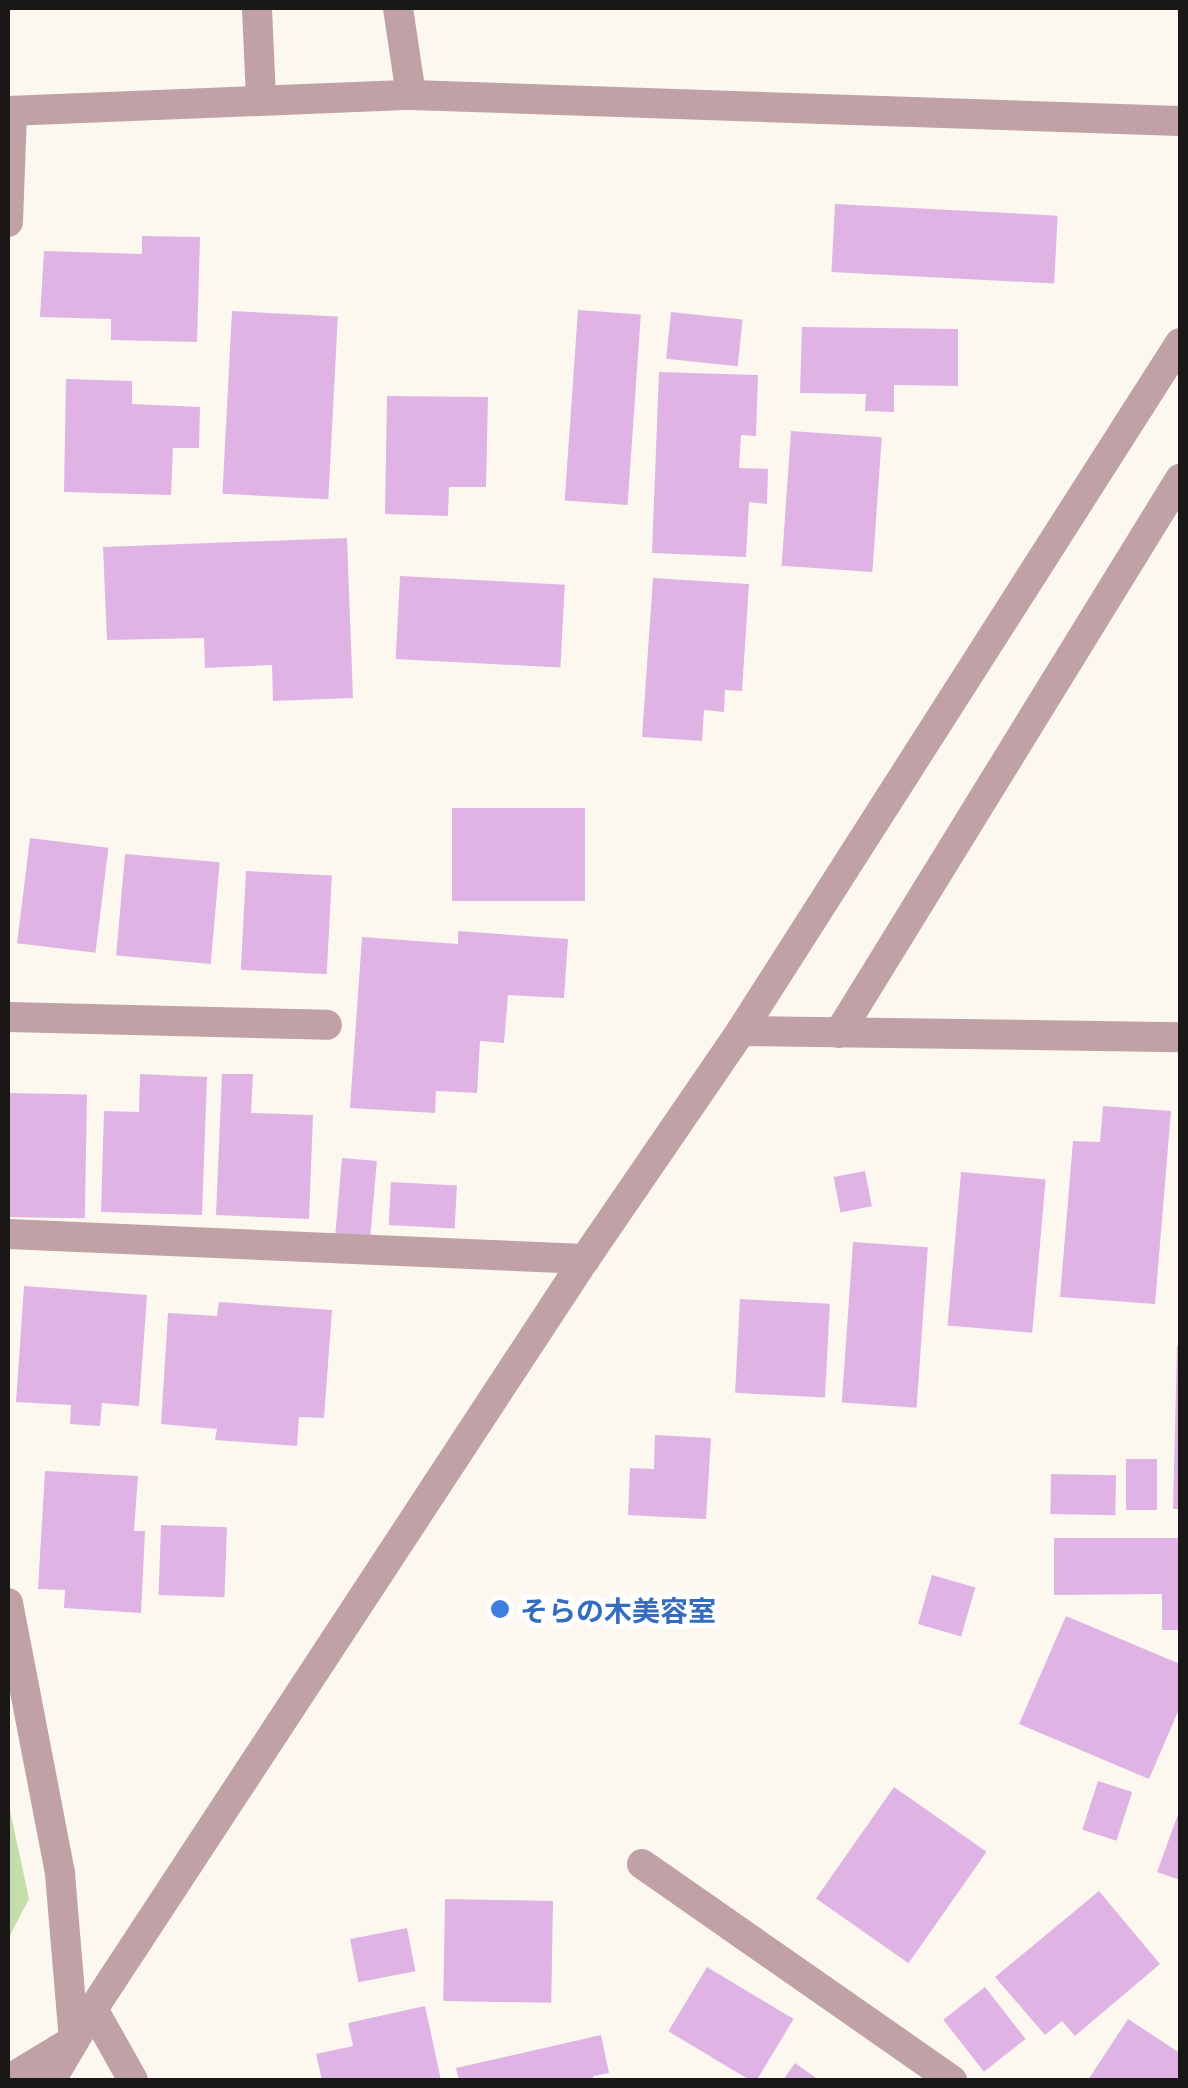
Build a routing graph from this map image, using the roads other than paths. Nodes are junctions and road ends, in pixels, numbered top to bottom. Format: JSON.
{"nodes":[{"id":1,"x":257,"y":8,"type":"edge"},
{"id":2,"x":398,"y":8,"type":"edge"},
{"id":3,"x":411,"y":95,"type":"junction"},
{"id":4,"x":261,"y":98,"type":"junction"},
{"id":5,"x":10,"y":111,"type":"edge"},
{"id":6,"x":1180,"y":121,"type":"edge"},
{"id":7,"x":8,"y":222,"type":"edge"},
{"id":8,"x":1180,"y":343,"type":"edge"},
{"id":9,"x":1180,"y":479,"type":"edge"},
{"id":10,"x":8,"y":1018,"type":"edge"},
{"id":11,"x":327,"y":1025,"type":"dead end"},
{"id":12,"x":741,"y":1031,"type":"junction"},
{"id":13,"x":839,"y":1033,"type":"junction"},
{"id":14,"x":1180,"y":1038,"type":"edge"},
{"id":15,"x":8,"y":1234,"type":"edge"},
{"id":16,"x":585,"y":1259,"type":"junction"},
{"id":17,"x":8,"y":1603,"type":"edge"},
{"id":18,"x":642,"y":1864,"type":"dead end"},
{"id":19,"x":93,"y":2009,"type":"junction"},
{"id":20,"x":74,"y":2040,"type":"junction"},
{"id":21,"x":8,"y":2080,"type":"edge"},
{"id":22,"x":51,"y":2080,"type":"edge"},
{"id":23,"x":133,"y":2080,"type":"edge"},
{"id":24,"x":952,"y":2080,"type":"edge"}],
"edges":[{"from":1,"to":4,"type":"street"},
{"from":2,"to":3,"type":"street"},
{"from":3,"to":4,"type":"street"},
{"from":3,"to":6,"type":"street"},
{"from":4,"to":5,"type":"street"},
{"from":5,"to":7,"type":"street"},
{"from":8,"to":12,"type":"street"},
{"from":9,"to":13,"type":"street"},
{"from":10,"to":11,"type":"street"},
{"from":12,"to":13,"type":"street"},
{"from":12,"to":16,"type":"street"},
{"from":13,"to":14,"type":"street"},
{"from":15,"to":16,"type":"street"},
{"from":16,"to":19,"type":"street"},
{"from":17,"to":20,"type":"street"},
{"from":18,"to":24,"type":"street"},
{"from":19,"to":20,"type":"street"},
{"from":19,"to":23,"type":"street"},
{"from":20,"to":21,"type":"street"},
{"from":20,"to":22,"type":"street"}]}
